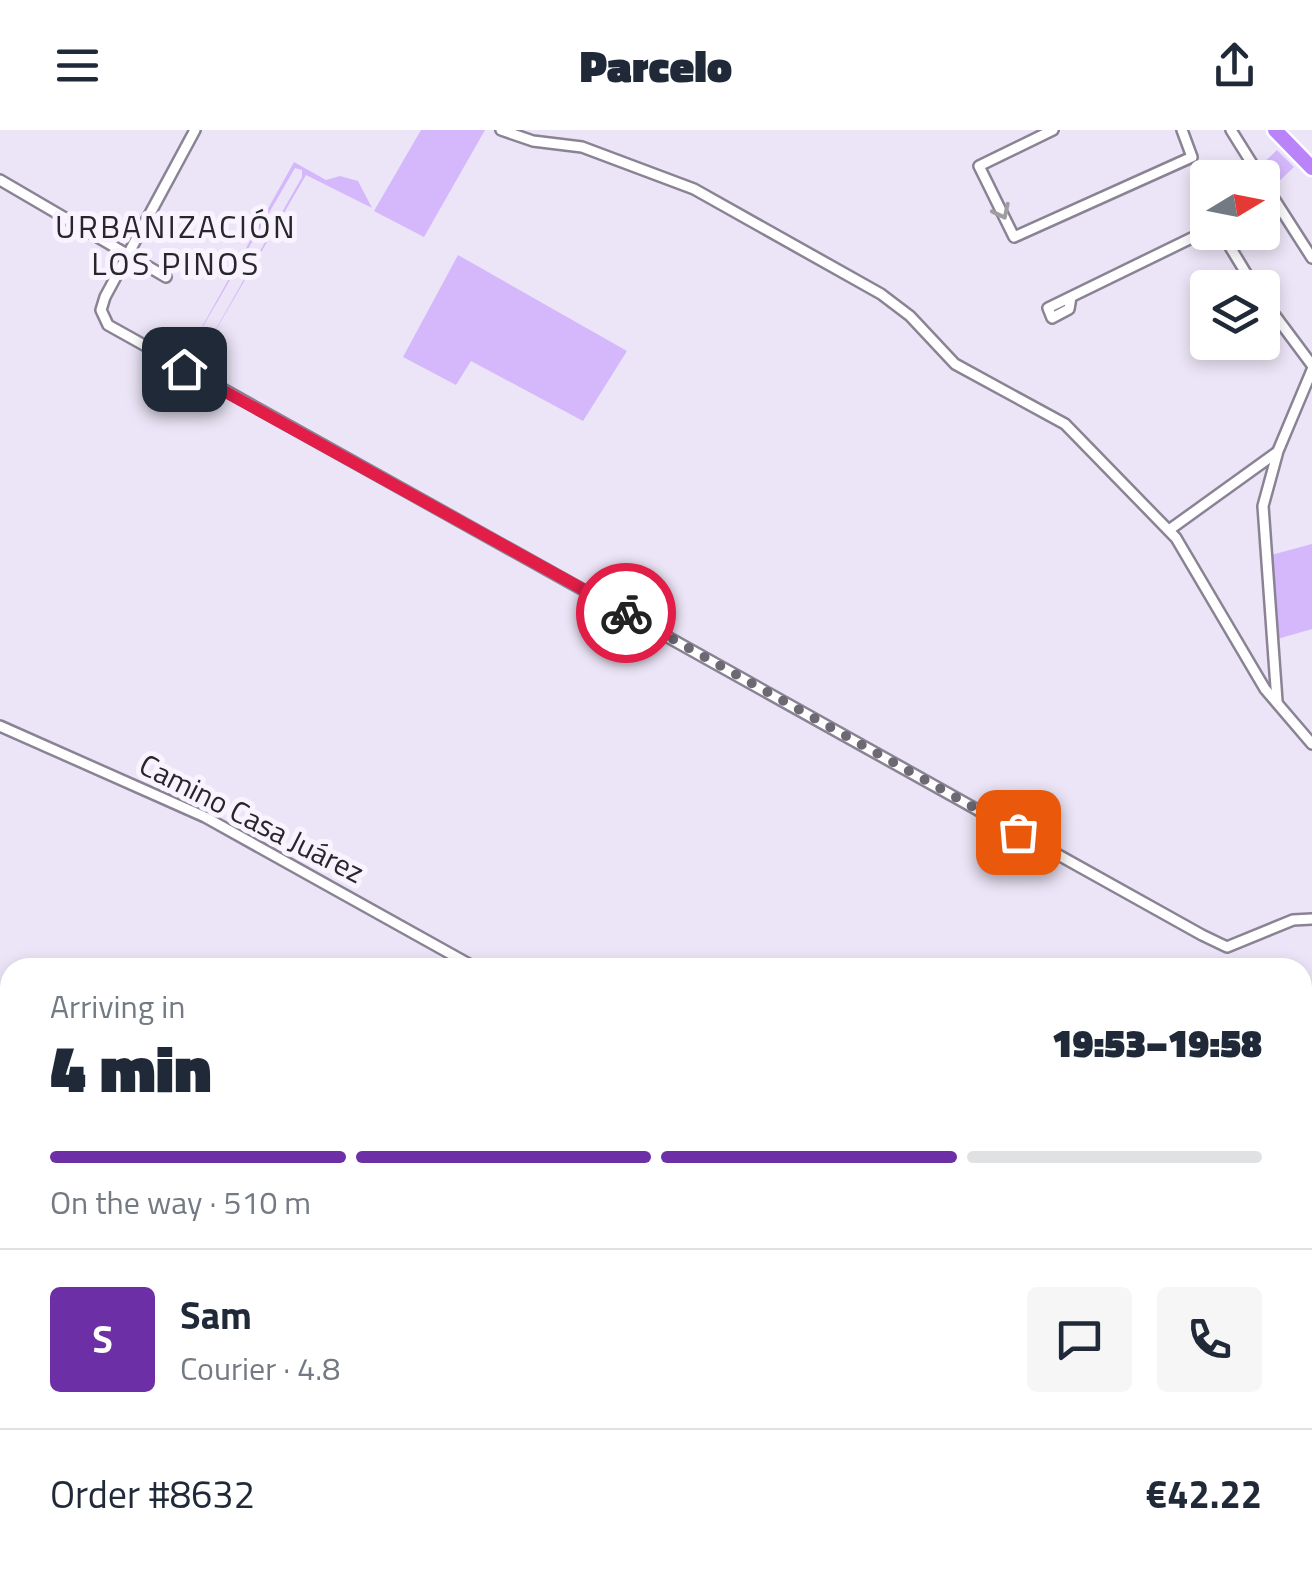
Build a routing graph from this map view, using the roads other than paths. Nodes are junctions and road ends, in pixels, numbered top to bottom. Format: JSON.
{"nodes":[{"id":1,"x":195,"y":130,"type":"edge"},
{"id":2,"x":502,"y":130,"type":"edge"},
{"id":3,"x":1052,"y":130,"type":"edge"},
{"id":4,"x":1182,"y":130,"type":"edge"},
{"id":5,"x":1231,"y":130,"type":"edge"},
{"id":6,"x":1275,"y":130,"type":"edge"},
{"id":7,"x":1250,"y":160,"type":"edge"},
{"id":8,"x":1312,"y":168,"type":"edge"},
{"id":9,"x":0,"y":180,"type":"edge"},
{"id":10,"x":1280,"y":207,"type":"edge"},
{"id":11,"x":1190,"y":239,"type":"edge"},
{"id":12,"x":130,"y":254,"type":"junction"},
{"id":13,"x":1312,"y":258,"type":"edge"},
{"id":14,"x":166,"y":277,"type":"dead end"},
{"id":15,"x":1071,"y":297,"type":"dead end"},
{"id":16,"x":1280,"y":323,"type":"edge"},
{"id":17,"x":1312,"y":368,"type":"edge"},
{"id":18,"x":1278,"y":451,"type":"junction"},
{"id":19,"x":1169,"y":530,"type":"junction"},
{"id":20,"x":1280,"y":709,"type":"junction"},
{"id":21,"x":0,"y":726,"type":"edge"},
{"id":22,"x":1312,"y":744,"type":"edge"},
{"id":23,"x":1312,"y":919,"type":"edge"},
{"id":24,"x":458,"y":958,"type":"edge"}],
"edges":[{"from":1,"to":12,"type":"street"},
{"from":2,"to":19,"type":"street"},
{"from":3,"to":4,"type":"street","one_way":true},
{"from":5,"to":7,"type":"street"},
{"from":6,"to":8,"type":"highway"},
{"from":9,"to":12,"type":"street"},
{"from":10,"to":13,"type":"street"},
{"from":11,"to":15,"type":"street"},
{"from":12,"to":14,"type":"street"},
{"from":12,"to":23,"type":"street"},
{"from":16,"to":17,"type":"street"},
{"from":17,"to":18,"type":"street"},
{"from":18,"to":19,"type":"street"},
{"from":18,"to":20,"type":"street"},
{"from":19,"to":20,"type":"street"},
{"from":20,"to":22,"type":"street"},
{"from":21,"to":24,"type":"street","name":"Camino Casa Juárez"}]}
